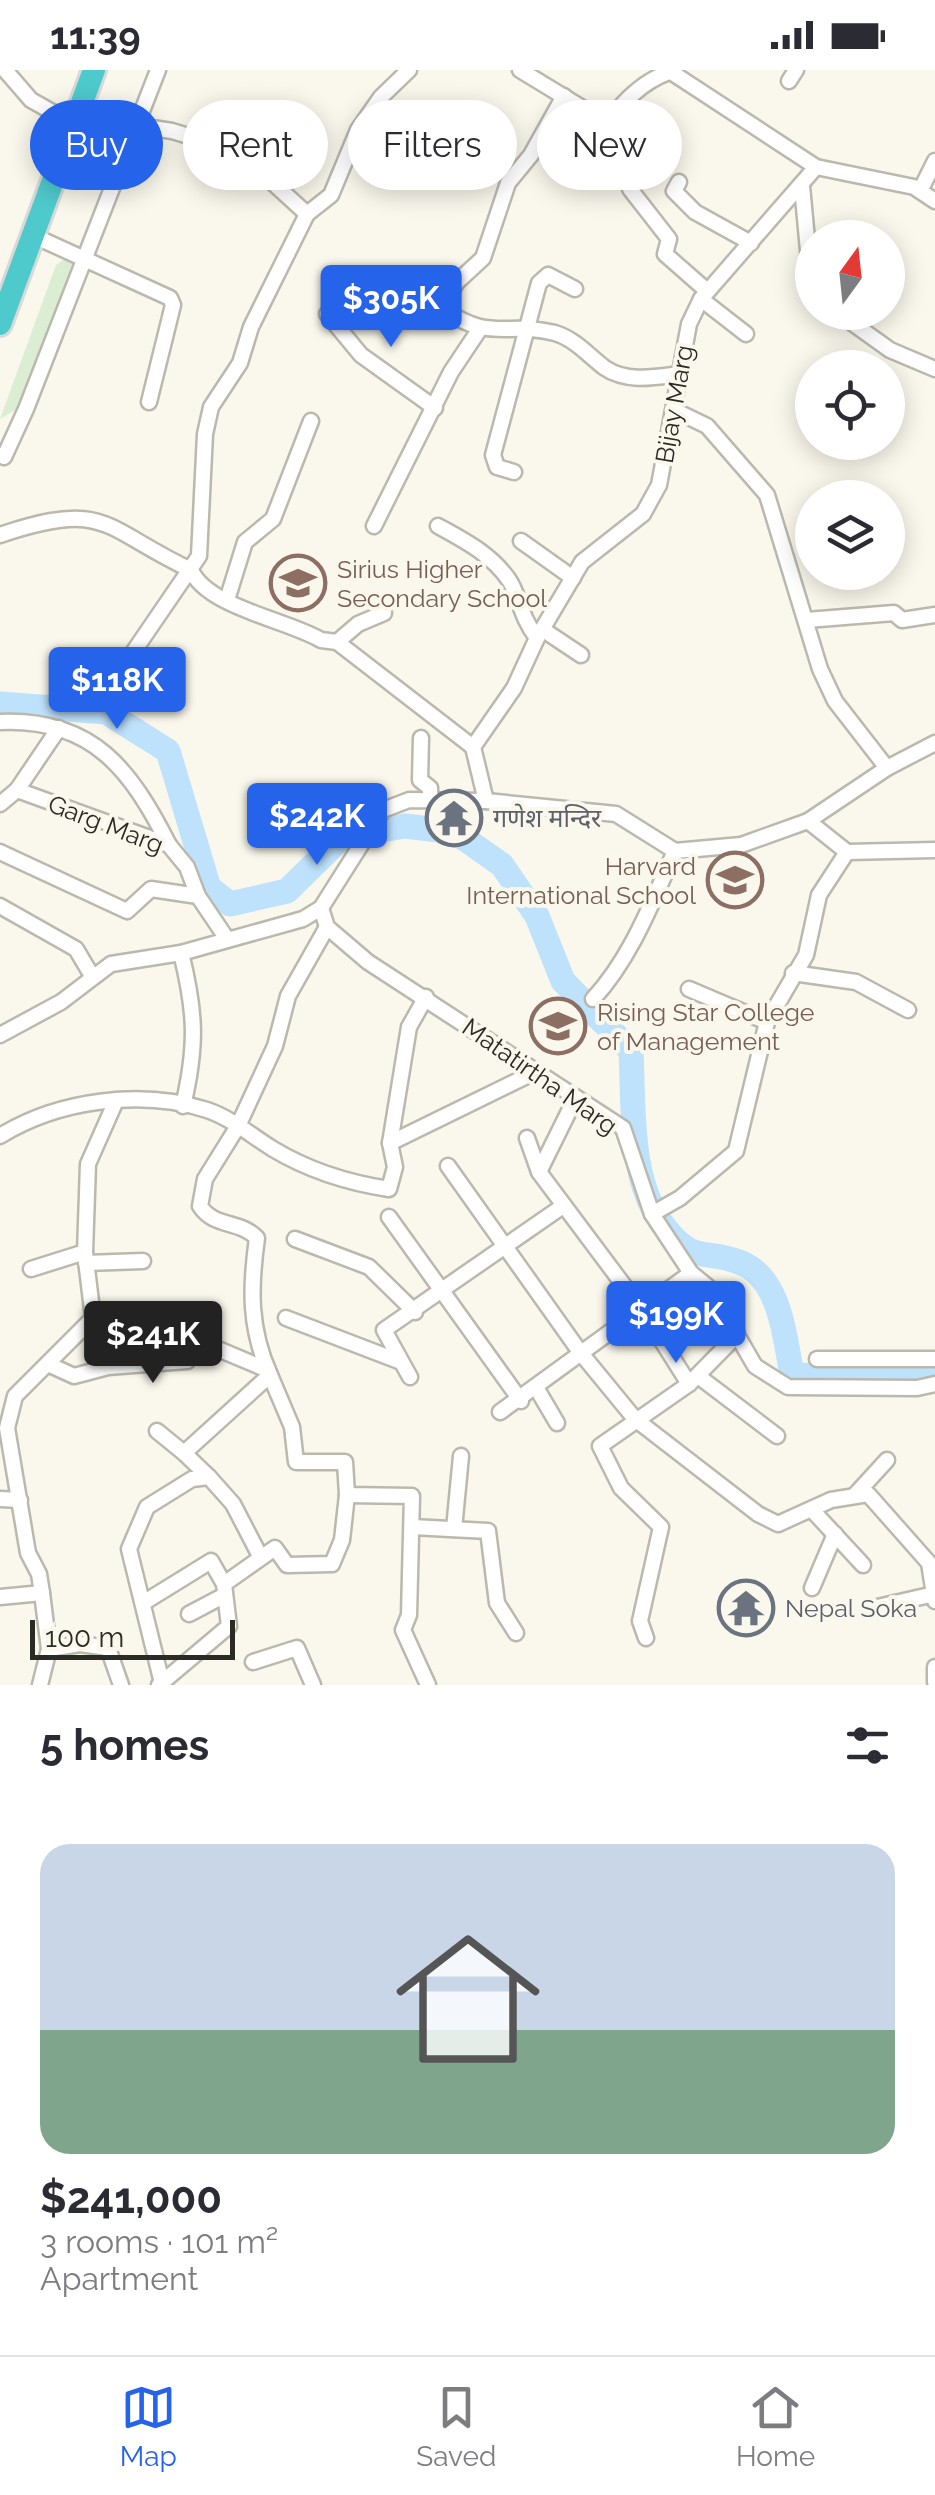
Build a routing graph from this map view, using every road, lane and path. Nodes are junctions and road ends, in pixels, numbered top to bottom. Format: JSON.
{"nodes":[{"id":1,"x":5,"y":70,"type":"edge"},
{"id":2,"x":94,"y":70,"type":"edge"},
{"id":3,"x":158,"y":70,"type":"edge"},
{"id":4,"x":409,"y":70,"type":"edge"},
{"id":5,"x":520,"y":70,"type":"edge"},
{"id":6,"x":669,"y":71,"type":"edge"},
{"id":7,"x":564,"y":96,"type":"junction"},
{"id":8,"x":31,"y":100,"type":"edge"},
{"id":9,"x":82,"y":100,"type":"edge"},
{"id":10,"x":144,"y":100,"type":"edge"},
{"id":11,"x":571,"y":100,"type":"edge"},
{"id":12,"x":624,"y":100,"type":"edge"},
{"id":13,"x":163,"y":129,"type":"edge"},
{"id":14,"x":935,"y":160,"type":"edge"},
{"id":15,"x":816,"y":168,"type":"junction"},
{"id":16,"x":802,"y":186,"type":"junction"},
{"id":17,"x":921,"y":189,"type":"junction"},
{"id":18,"x":50,"y":190,"type":"edge"},
{"id":19,"x":109,"y":190,"type":"edge"},
{"id":20,"x":630,"y":190,"type":"edge"},
{"id":21,"x":675,"y":190,"type":"edge"},
{"id":22,"x":935,"y":201,"type":"edge"},
{"id":23,"x":307,"y":214,"type":"junction"},
{"id":24,"x":805,"y":220,"type":"edge"},
{"id":25,"x":34,"y":236,"type":"junction"},
{"id":26,"x":751,"y":242,"type":"junction"},
{"id":27,"x":86,"y":256,"type":"junction"},
{"id":28,"x":576,"y":289,"type":"dead end"},
{"id":29,"x":704,"y":295,"type":"junction"},
{"id":30,"x":327,"y":314,"type":"dead end"},
{"id":31,"x":0,"y":324,"type":"edge"},
{"id":32,"x":526,"y":329,"type":"junction"},
{"id":33,"x":479,"y":330,"type":"junction"},
{"id":34,"x":862,"y":330,"type":"edge"},
{"id":35,"x":746,"y":334,"type":"dead end"},
{"id":36,"x":935,"y":369,"type":"edge"},
{"id":37,"x":680,"y":374,"type":"junction"},
{"id":38,"x":149,"y":402,"type":"dead end"},
{"id":39,"x":435,"y":408,"type":"junction"},
{"id":40,"x":676,"y":411,"type":"junction"},
{"id":41,"x":311,"y":422,"type":"dead end"},
{"id":42,"x":2,"y":459,"type":"edge"},
{"id":43,"x":514,"y":472,"type":"dead end"},
{"id":44,"x":374,"y":526,"type":"dead end"},
{"id":45,"x":438,"y":526,"type":"dead end"},
{"id":46,"x":0,"y":534,"type":"edge"},
{"id":47,"x":521,"y":541,"type":"dead end"},
{"id":48,"x":191,"y":570,"type":"junction"},
{"id":49,"x":574,"y":578,"type":"junction"},
{"id":50,"x":227,"y":600,"type":"junction"},
{"id":51,"x":384,"y":612,"type":"dead end"},
{"id":52,"x":935,"y":616,"type":"edge"},
{"id":53,"x":807,"y":620,"type":"junction"},
{"id":54,"x":540,"y":634,"type":"junction"},
{"id":55,"x":337,"y":642,"type":"junction"},
{"id":56,"x":581,"y":655,"type":"dead end"},
{"id":57,"x":119,"y":673,"type":"dead end"},
{"id":58,"x":0,"y":722,"type":"edge"},
{"id":59,"x":59,"y":728,"type":"junction"},
{"id":60,"x":422,"y":738,"type":"dead end"},
{"id":61,"x":935,"y":743,"type":"edge"},
{"id":62,"x":473,"y":747,"type":"junction"},
{"id":63,"x":887,"y":768,"type":"junction"},
{"id":64,"x":17,"y":790,"type":"junction"},
{"id":65,"x":430,"y":800,"type":"junction"},
{"id":66,"x":486,"y":801,"type":"junction"},
{"id":67,"x":0,"y":804,"type":"edge"},
{"id":68,"x":808,"y":821,"type":"junction"},
{"id":69,"x":169,"y":846,"type":"junction"},
{"id":70,"x":675,"y":850,"type":"junction"},
{"id":71,"x":935,"y":850,"type":"edge"},
{"id":72,"x":0,"y":852,"type":"edge"},
{"id":73,"x":847,"y":852,"type":"junction"},
{"id":74,"x":198,"y":896,"type":"junction"},
{"id":75,"x":0,"y":906,"type":"edge"},
{"id":76,"x":321,"y":908,"type":"junction"},
{"id":77,"x":328,"y":927,"type":"junction"},
{"id":78,"x":227,"y":939,"type":"junction"},
{"id":79,"x":181,"y":953,"type":"junction"},
{"id":80,"x":793,"y":973,"type":"junction"},
{"id":81,"x":92,"y":976,"type":"junction"},
{"id":82,"x":689,"y":989,"type":"dead end"},
{"id":83,"x":426,"y":997,"type":"junction"},
{"id":84,"x":593,"y":999,"type":"dead end"},
{"id":85,"x":908,"y":1010,"type":"dead end"},
{"id":86,"x":766,"y":1022,"type":"junction"},
{"id":87,"x":0,"y":1035,"type":"edge"},
{"id":88,"x":533,"y":1073,"type":"junction"},
{"id":89,"x":575,"y":1099,"type":"junction"},
{"id":90,"x":115,"y":1102,"type":"junction"},
{"id":91,"x":183,"y":1106,"type":"junction"},
{"id":92,"x":238,"y":1126,"type":"junction"},
{"id":93,"x":0,"y":1136,"type":"edge"},
{"id":94,"x":527,"y":1138,"type":"dead end"},
{"id":95,"x":390,"y":1143,"type":"junction"},
{"id":96,"x":448,"y":1166,"type":"dead end"},
{"id":97,"x":539,"y":1172,"type":"junction"},
{"id":98,"x":563,"y":1206,"type":"junction"},
{"id":99,"x":652,"y":1214,"type":"junction"},
{"id":100,"x":389,"y":1216,"type":"dead end"},
{"id":101,"x":295,"y":1239,"type":"dead end"},
{"id":102,"x":505,"y":1248,"type":"junction"},
{"id":103,"x":86,"y":1257,"type":"junction"},
{"id":104,"x":144,"y":1261,"type":"dead end"},
{"id":105,"x":32,"y":1269,"type":"dead end"},
{"id":106,"x":691,"y":1274,"type":"junction"},
{"id":107,"x":441,"y":1292,"type":"junction"},
{"id":108,"x":415,"y":1312,"type":"junction"},
{"id":109,"x":643,"y":1312,"type":"junction"},
{"id":110,"x":286,"y":1318,"type":"dead end"},
{"id":111,"x":737,"y":1335,"type":"junction"},
{"id":112,"x":580,"y":1352,"type":"junction"},
{"id":113,"x":817,"y":1359,"type":"dead end"},
{"id":114,"x":935,"y":1360,"type":"edge"},
{"id":115,"x":401,"y":1362,"type":"junction"},
{"id":116,"x":50,"y":1365,"type":"junction"},
{"id":117,"x":269,"y":1372,"type":"junction"},
{"id":118,"x":410,"y":1377,"type":"dead end"},
{"id":119,"x":693,"y":1380,"type":"junction"},
{"id":120,"x":935,"y":1384,"type":"edge"},
{"id":121,"x":537,"y":1389,"type":"junction"},
{"id":122,"x":521,"y":1401,"type":"junction"},
{"id":123,"x":500,"y":1412,"type":"dead end"},
{"id":124,"x":635,"y":1419,"type":"junction"},
{"id":125,"x":557,"y":1423,"type":"dead end"},
{"id":126,"x":158,"y":1431,"type":"dead end"},
{"id":127,"x":777,"y":1436,"type":"dead end"},
{"id":128,"x":6,"y":1444,"type":"edge"},
{"id":129,"x":184,"y":1453,"type":"junction"},
{"id":130,"x":461,"y":1456,"type":"dead end"},
{"id":131,"x":888,"y":1460,"type":"dead end"},
{"id":132,"x":209,"y":1477,"type":"junction"},
{"id":133,"x":347,"y":1495,"type":"junction"},
{"id":134,"x":855,"y":1495,"type":"junction"},
{"id":135,"x":0,"y":1499,"type":"edge"},
{"id":136,"x":20,"y":1500,"type":"junction"},
{"id":137,"x":813,"y":1511,"type":"junction"},
{"id":138,"x":412,"y":1527,"type":"junction"},
{"id":139,"x":454,"y":1530,"type":"junction"},
{"id":140,"x":835,"y":1534,"type":"junction"},
{"id":141,"x":260,"y":1556,"type":"junction"},
{"id":142,"x":863,"y":1565,"type":"dead end"},
{"id":143,"x":812,"y":1588,"type":"dead end"},
{"id":144,"x":224,"y":1589,"type":"junction"},
{"id":145,"x":42,"y":1593,"type":"junction"},
{"id":146,"x":0,"y":1596,"type":"edge"},
{"id":147,"x":934,"y":1597,"type":"edge"},
{"id":148,"x":143,"y":1602,"type":"junction"},
{"id":149,"x":869,"y":1609,"type":"dead end"},
{"id":150,"x":190,"y":1614,"type":"dead end"},
{"id":151,"x":516,"y":1633,"type":"dead end"},
{"id":152,"x":646,"y":1638,"type":"dead end"},
{"id":153,"x":48,"y":1649,"type":"junction"},
{"id":154,"x":253,"y":1662,"type":"dead end"},
{"id":155,"x":935,"y":1667,"type":"edge"},
{"id":156,"x":935,"y":1682,"type":"edge"},
{"id":157,"x":160,"y":1684,"type":"edge"},
{"id":158,"x":40,"y":1685,"type":"edge"},
{"id":159,"x":121,"y":1685,"type":"edge"},
{"id":160,"x":313,"y":1685,"type":"edge"},
{"id":161,"x":428,"y":1685,"type":"edge"}],
"edges":[{"from":1,"to":8,"type":"street"},
{"from":2,"to":9,"type":"highway"},
{"from":3,"to":10,"type":"street"},
{"from":4,"to":23,"type":"street"},
{"from":5,"to":7,"type":"street"},
{"from":6,"to":12,"type":"street"},
{"from":6,"to":15,"type":"street"},
{"from":7,"to":11,"type":"street"},
{"from":7,"to":33,"type":"street"},
{"from":13,"to":23,"type":"street"},
{"from":14,"to":17,"type":"street"},
{"from":15,"to":16,"type":"street","name":"Bijay Marg"},
{"from":15,"to":17,"type":"street"},
{"from":16,"to":24,"type":"street"},
{"from":16,"to":26,"type":"street","name":"Bijay Marg"},
{"from":17,"to":22,"type":"street"},
{"from":18,"to":25,"type":"highway"},
{"from":19,"to":27,"type":"street"},
{"from":20,"to":29,"type":"street"},
{"from":21,"to":26,"type":"street"},
{"from":23,"to":48,"type":"street"},
{"from":25,"to":27,"type":"street"},
{"from":25,"to":31,"type":"highway"},
{"from":26,"to":29,"type":"street","name":"Bijay Marg"},
{"from":27,"to":38,"type":"street"},
{"from":27,"to":42,"type":"street"},
{"from":28,"to":32,"type":"street"},
{"from":29,"to":35,"type":"street"},
{"from":29,"to":37,"type":"street","name":"Bijay Marg"},
{"from":30,"to":39,"type":"street"},
{"from":32,"to":33,"type":"street"},
{"from":32,"to":37,"type":"street"},
{"from":32,"to":43,"type":"street"},
{"from":33,"to":39,"type":"street"},
{"from":34,"to":36,"type":"street"},
{"from":37,"to":40,"type":"street","name":"Bijay Marg"},
{"from":39,"to":44,"type":"street"},
{"from":40,"to":49,"type":"street","name":"Bijay Marg"},
{"from":40,"to":53,"type":"street"},
{"from":41,"to":50,"type":"street"},
{"from":45,"to":54,"type":"street"},
{"from":46,"to":48,"type":"street"},
{"from":47,"to":49,"type":"street"},
{"from":48,"to":50,"type":"street"},
{"from":48,"to":57,"type":"street"},
{"from":49,"to":54,"type":"street","name":"Bijay Marg"},
{"from":50,"to":55,"type":"street"},
{"from":51,"to":55,"type":"street"},
{"from":52,"to":53,"type":"street"},
{"from":53,"to":63,"type":"street"},
{"from":54,"to":56,"type":"street"},
{"from":54,"to":62,"type":"street","name":"Bijay Marg"},
{"from":55,"to":62,"type":"street"},
{"from":58,"to":59,"type":"street"},
{"from":59,"to":64,"type":"street"},
{"from":59,"to":69,"type":"street"},
{"from":60,"to":65,"type":"street"},
{"from":61,"to":63,"type":"street"},
{"from":62,"to":66,"type":"street"},
{"from":63,"to":68,"type":"street"},
{"from":64,"to":67,"type":"street","name":"Garg Marg"},
{"from":64,"to":69,"type":"street","name":"Garg Marg"},
{"from":65,"to":66,"type":"street"},
{"from":65,"to":76,"type":"street"},
{"from":66,"to":70,"type":"street"},
{"from":68,"to":70,"type":"street"},
{"from":68,"to":73,"type":"street"},
{"from":69,"to":74,"type":"street","name":"Garg Marg"},
{"from":70,"to":84,"type":"street"},
{"from":71,"to":73,"type":"street"},
{"from":72,"to":74,"type":"street"},
{"from":73,"to":80,"type":"street"},
{"from":74,"to":78,"type":"street","name":"Garg Marg"},
{"from":75,"to":81,"type":"street"},
{"from":76,"to":77,"type":"street"},
{"from":76,"to":78,"type":"street"},
{"from":77,"to":83,"type":"street","name":"Matatirtha Marg"},
{"from":77,"to":92,"type":"street"},
{"from":78,"to":79,"type":"street"},
{"from":79,"to":81,"type":"street"},
{"from":79,"to":91,"type":"street"},
{"from":80,"to":85,"type":"street"},
{"from":80,"to":86,"type":"street"},
{"from":81,"to":87,"type":"street"},
{"from":82,"to":86,"type":"street"},
{"from":83,"to":88,"type":"street","name":"Matatirtha Marg"},
{"from":83,"to":95,"type":"street"},
{"from":86,"to":99,"type":"street"},
{"from":88,"to":89,"type":"street","name":"Matatirtha Marg"},
{"from":88,"to":95,"type":"street"},
{"from":89,"to":97,"type":"street"},
{"from":89,"to":99,"type":"street","name":"Matatirtha Marg"},
{"from":90,"to":91,"type":"street"},
{"from":90,"to":93,"type":"street"},
{"from":90,"to":103,"type":"street"},
{"from":91,"to":92,"type":"street"},
{"from":92,"to":95,"type":"street"},
{"from":92,"to":117,"type":"street"},
{"from":94,"to":97,"type":"street"},
{"from":96,"to":102,"type":"street"},
{"from":97,"to":98,"type":"street"},
{"from":98,"to":102,"type":"street"},
{"from":98,"to":109,"type":"street"},
{"from":99,"to":106,"type":"street","name":"Matatirtha Marg"},
{"from":100,"to":107,"type":"street"},
{"from":101,"to":108,"type":"street"},
{"from":102,"to":107,"type":"street"},
{"from":102,"to":112,"type":"street"},
{"from":103,"to":104,"type":"street"},
{"from":103,"to":105,"type":"street"},
{"from":103,"to":116,"type":"street"},
{"from":106,"to":109,"type":"street"},
{"from":106,"to":111,"type":"street","name":"Matatirtha Marg"},
{"from":107,"to":108,"type":"street"},
{"from":107,"to":122,"type":"street"},
{"from":108,"to":115,"type":"street"},
{"from":109,"to":112,"type":"street"},
{"from":109,"to":119,"type":"street"},
{"from":110,"to":115,"type":"street"},
{"from":111,"to":119,"type":"street"},
{"from":111,"to":120,"type":"street","name":"Matatirtha Marg"},
{"from":112,"to":121,"type":"street"},
{"from":112,"to":124,"type":"street"},
{"from":113,"to":114,"type":"street"},
{"from":115,"to":118,"type":"street"},
{"from":116,"to":117,"type":"street"},
{"from":116,"to":128,"type":"street"},
{"from":117,"to":129,"type":"street"},
{"from":117,"to":133,"type":"street"},
{"from":119,"to":124,"type":"street"},
{"from":119,"to":127,"type":"street"},
{"from":121,"to":122,"type":"street"},
{"from":121,"to":125,"type":"street"},
{"from":122,"to":123,"type":"street"},
{"from":124,"to":137,"type":"street"},
{"from":124,"to":152,"type":"street"},
{"from":126,"to":129,"type":"street"},
{"from":128,"to":136,"type":"street"},
{"from":129,"to":132,"type":"street"},
{"from":130,"to":139,"type":"street"},
{"from":131,"to":134,"type":"street"},
{"from":132,"to":141,"type":"street"},
{"from":132,"to":148,"type":"street"},
{"from":133,"to":138,"type":"street"},
{"from":133,"to":141,"type":"street"},
{"from":134,"to":137,"type":"street"},
{"from":134,"to":147,"type":"street"},
{"from":135,"to":136,"type":"street"},
{"from":136,"to":145,"type":"street"},
{"from":137,"to":140,"type":"street"},
{"from":138,"to":139,"type":"street"},
{"from":138,"to":161,"type":"street"},
{"from":139,"to":151,"type":"street"},
{"from":140,"to":142,"type":"street"},
{"from":140,"to":143,"type":"street"},
{"from":141,"to":144,"type":"street"},
{"from":144,"to":148,"type":"street"},
{"from":144,"to":150,"type":"street"},
{"from":144,"to":157,"type":"street"},
{"from":145,"to":146,"type":"street"},
{"from":145,"to":153,"type":"street"},
{"from":147,"to":149,"type":"street"},
{"from":148,"to":157,"type":"street"},
{"from":153,"to":158,"type":"street"},
{"from":153,"to":159,"type":"street"},
{"from":154,"to":160,"type":"street"},
{"from":155,"to":156,"type":"street"}]}
